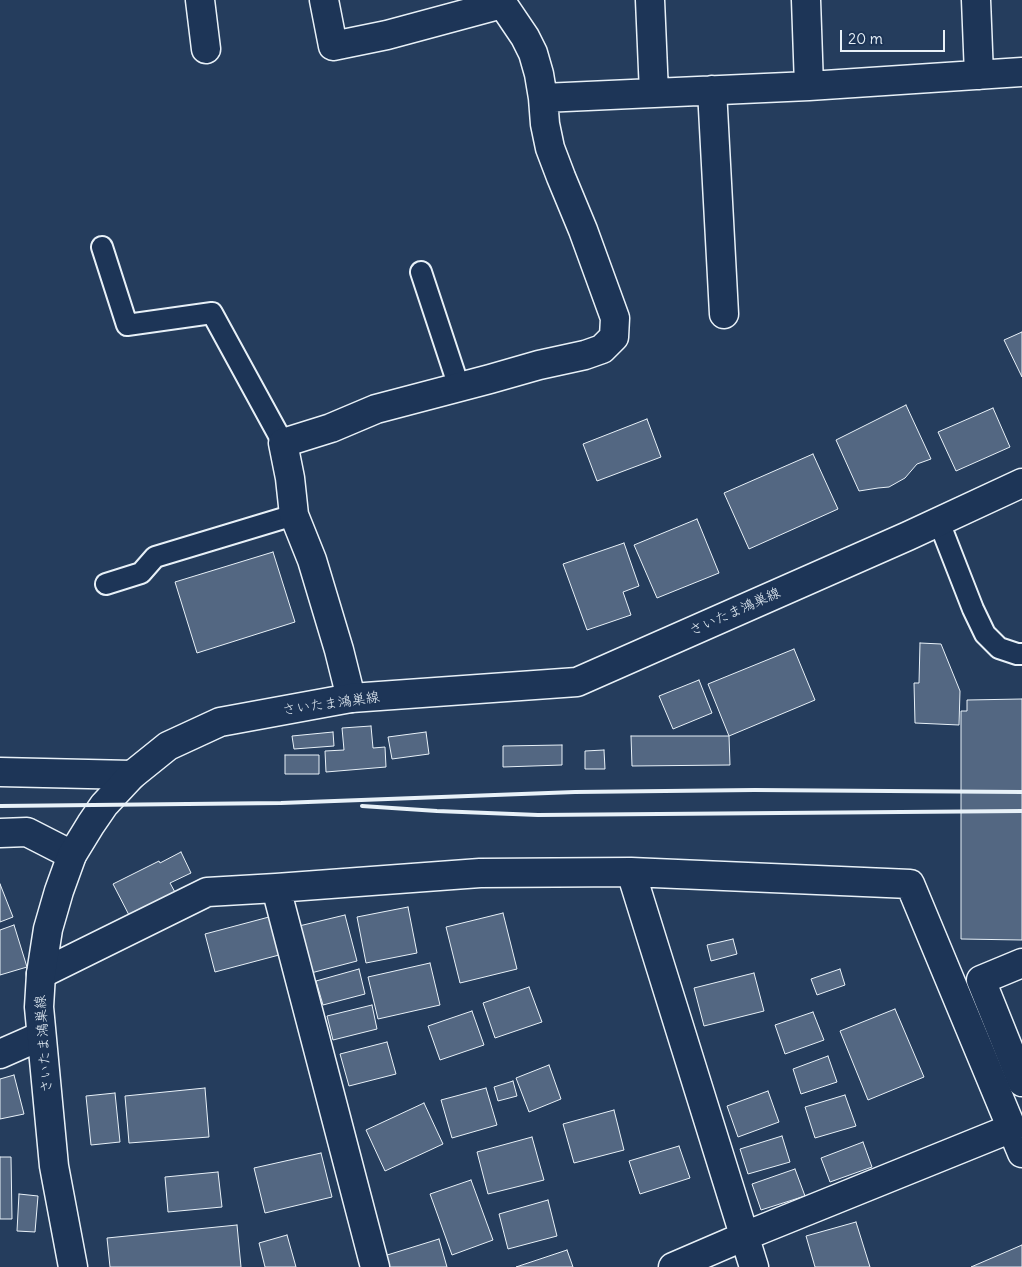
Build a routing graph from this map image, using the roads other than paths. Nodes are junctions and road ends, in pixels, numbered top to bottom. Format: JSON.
{"nodes":[{"id":1,"x":200,"y":0,"type":"edge"},
{"id":2,"x":324,"y":0,"type":"edge"},
{"id":3,"x":650,"y":0,"type":"edge"},
{"id":4,"x":806,"y":0,"type":"edge"},
{"id":5,"x":976,"y":0,"type":"edge"},
{"id":6,"x":501,"y":2,"type":"edge"},
{"id":7,"x":206,"y":49,"type":"dead end"},
{"id":8,"x":1022,"y":72,"type":"edge"},
{"id":9,"x":979,"y":75,"type":"junction"},
{"id":10,"x":809,"y":86,"type":"junction"},
{"id":11,"x":712,"y":90,"type":"junction"},
{"id":12,"x":654,"y":93,"type":"junction"},
{"id":13,"x":542,"y":98,"type":"junction"},
{"id":14,"x":102,"y":247,"type":"dead end"},
{"id":15,"x":421,"y":272,"type":"dead end"},
{"id":16,"x":724,"y":314,"type":"dead end"},
{"id":17,"x":459,"y":387,"type":"junction"},
{"id":18,"x":283,"y":443,"type":"junction"},
{"id":19,"x":1022,"y":483,"type":"edge"},
{"id":20,"x":294,"y":516,"type":"junction"},
{"id":21,"x":939,"y":522,"type":"junction"},
{"id":22,"x":106,"y":584,"type":"dead end"},
{"id":23,"x":1022,"y":654,"type":"edge"},
{"id":24,"x":351,"y":698,"type":"junction"},
{"id":25,"x":0,"y":772,"type":"edge"},
{"id":26,"x":132,"y":775,"type":"junction"},
{"id":27,"x":0,"y":833,"type":"edge"},
{"id":28,"x":72,"y":855,"type":"junction"},
{"id":29,"x":631,"y":872,"type":"junction"},
{"id":30,"x":276,"y":888,"type":"junction"},
{"id":31,"x":1022,"y":963,"type":"edge"},
{"id":32,"x":41,"y":974,"type":"junction"},
{"id":33,"x":41,"y":1036,"type":"junction"},
{"id":34,"x":0,"y":1054,"type":"edge"},
{"id":35,"x":1022,"y":1082,"type":"edge"},
{"id":36,"x":1012,"y":1128,"type":"junction"},
{"id":37,"x":1022,"y":1153,"type":"edge"},
{"id":38,"x":745,"y":1236,"type":"junction"},
{"id":39,"x":73,"y":1267,"type":"edge"},
{"id":40,"x":375,"y":1267,"type":"edge"},
{"id":41,"x":673,"y":1267,"type":"edge"},
{"id":42,"x":754,"y":1267,"type":"edge"}],
"edges":[{"from":1,"to":7,"type":"street"},
{"from":2,"to":6,"type":"street"},
{"from":3,"to":12,"type":"street"},
{"from":4,"to":10,"type":"street"},
{"from":5,"to":9,"type":"street"},
{"from":6,"to":13,"type":"street"},
{"from":8,"to":9,"type":"street"},
{"from":9,"to":10,"type":"street"},
{"from":10,"to":11,"type":"street"},
{"from":11,"to":12,"type":"street"},
{"from":11,"to":16,"type":"street"},
{"from":12,"to":13,"type":"street"},
{"from":13,"to":17,"type":"street"},
{"from":14,"to":18,"type":"lane"},
{"from":15,"to":17,"type":"lane"},
{"from":17,"to":18,"type":"street"},
{"from":18,"to":20,"type":"street"},
{"from":19,"to":21,"type":"street","name":"さいたま鴻巣線"},
{"from":20,"to":22,"type":"lane"},
{"from":20,"to":24,"type":"street"},
{"from":21,"to":23,"type":"lane"},
{"from":21,"to":24,"type":"street","name":"さいたま鴻巣線"},
{"from":24,"to":26,"type":"street","name":"さいたま鴻巣線"},
{"from":25,"to":26,"type":"street"},
{"from":26,"to":28,"type":"street","name":"さいたま鴻巣線"},
{"from":27,"to":28,"type":"street"},
{"from":28,"to":32,"type":"street","name":"さいたま鴻巣線"},
{"from":29,"to":30,"type":"street"},
{"from":29,"to":36,"type":"street"},
{"from":29,"to":38,"type":"street"},
{"from":30,"to":32,"type":"street"},
{"from":30,"to":40,"type":"street"},
{"from":31,"to":35,"type":"street"},
{"from":32,"to":33,"type":"street","name":"さいたま鴻巣線"},
{"from":33,"to":34,"type":"street"},
{"from":33,"to":39,"type":"street","name":"さいたま鴻巣線"},
{"from":36,"to":37,"type":"street"},
{"from":36,"to":38,"type":"street"},
{"from":38,"to":41,"type":"street"},
{"from":38,"to":42,"type":"street"}]}
